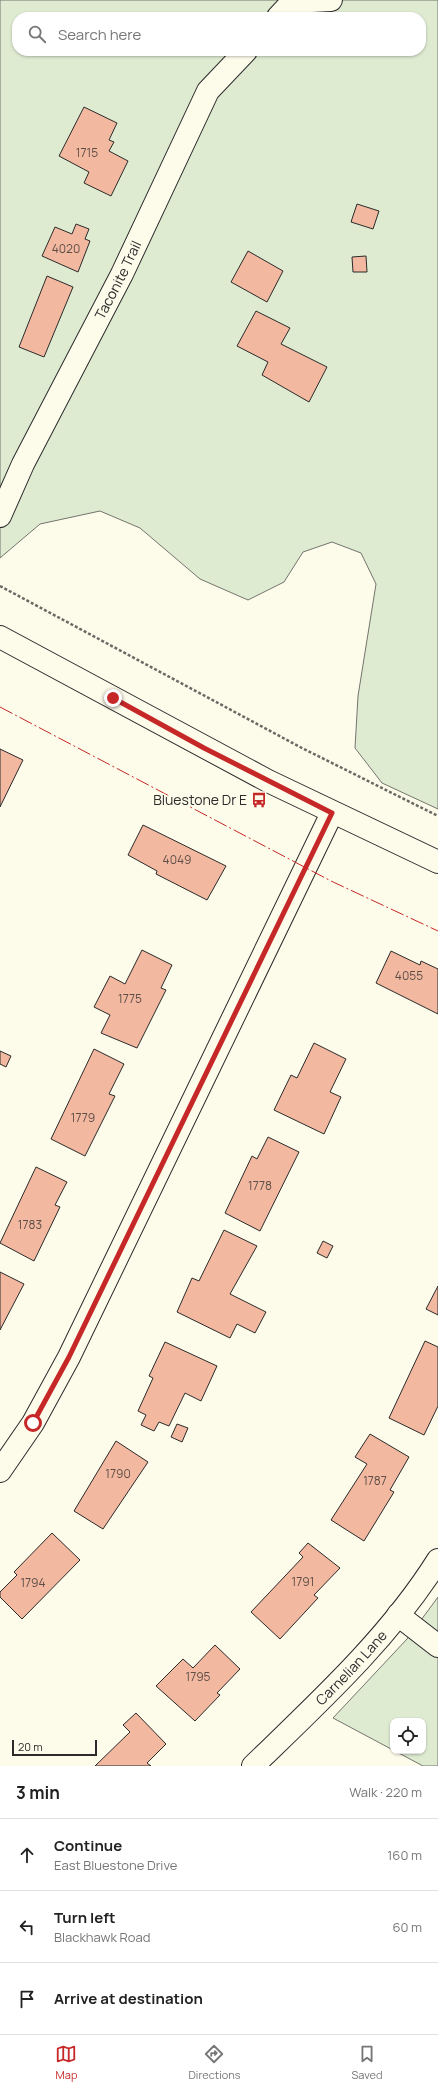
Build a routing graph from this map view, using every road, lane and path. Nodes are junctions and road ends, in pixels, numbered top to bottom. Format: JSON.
{"nodes":[{"id":1,"x":331,"y":0,"type":"edge"},
{"id":2,"x":283,"y":12,"type":"edge"},
{"id":3,"x":241,"y":56,"type":"edge"},
{"id":4,"x":0,"y":516,"type":"edge"},
{"id":5,"x":0,"y":586,"type":"edge"},
{"id":6,"x":0,"y":638,"type":"edge"},
{"id":7,"x":332,"y":813,"type":"junction"},
{"id":8,"x":438,"y":816,"type":"edge"},
{"id":9,"x":438,"y":862,"type":"edge"},
{"id":10,"x":0,"y":1470,"type":"edge"},
{"id":11,"x":438,"y":1560,"type":"edge"},
{"id":12,"x":398,"y":1615,"type":"junction"},
{"id":13,"x":438,"y":1646,"type":"edge"},
{"id":14,"x":253,"y":1766,"type":"edge"}],
"edges":[{"from":1,"to":2,"type":"street"},
{"from":3,"to":4,"type":"street","name":"Taconite Trail"},
{"from":5,"to":8,"type":"path"},
{"from":6,"to":7,"type":"street"},
{"from":7,"to":9,"type":"street"},
{"from":7,"to":10,"type":"street"},
{"from":11,"to":12,"type":"street","name":"Carnelian Lane"},
{"from":12,"to":13,"type":"street"},
{"from":12,"to":14,"type":"street","name":"Carnelian Lane"}]}
